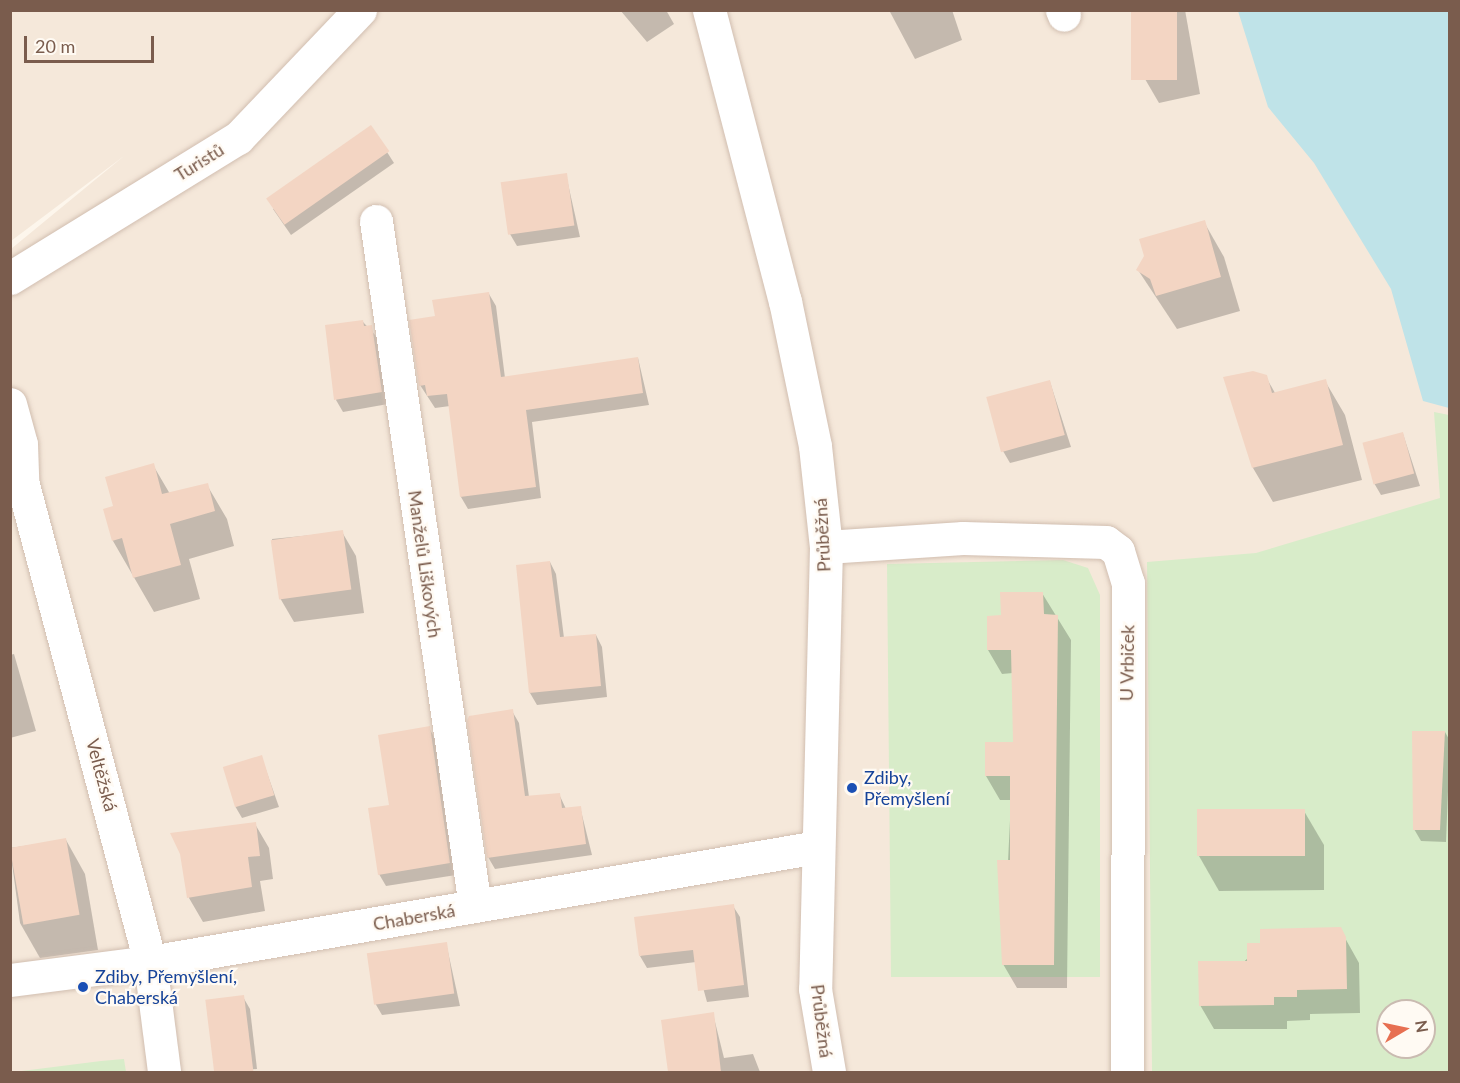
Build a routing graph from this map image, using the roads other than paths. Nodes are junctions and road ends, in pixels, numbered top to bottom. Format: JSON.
{"nodes":[{"id":1,"x":360,"y":10,"type":"edge"},
{"id":2,"x":709,"y":10,"type":"edge"},
{"id":3,"x":376,"y":221,"type":"dead end"},
{"id":4,"x":10,"y":278,"type":"edge"},
{"id":5,"x":10,"y":404,"type":"edge"},
{"id":6,"x":826,"y":547,"type":"junction"},
{"id":7,"x":817,"y":847,"type":"junction"},
{"id":8,"x":475,"y":906,"type":"junction"},
{"id":9,"x":150,"y":962,"type":"junction"},
{"id":10,"x":10,"y":980,"type":"edge"},
{"id":11,"x":164,"y":1072,"type":"edge"},
{"id":12,"x":829,"y":1072,"type":"edge"},
{"id":13,"x":1126,"y":1072,"type":"edge"}],
"edges":[{"from":1,"to":4,"type":"street","name":"Turistů"},
{"from":2,"to":6,"type":"street","name":"Průběžná"},
{"from":3,"to":8,"type":"street","name":"Manželů Liškových"},
{"from":5,"to":9,"type":"street","name":"Veltěžská"},
{"from":6,"to":7,"type":"street","name":"Průběžná"},
{"from":6,"to":13,"type":"street","name":"U Vrbiček"},
{"from":7,"to":8,"type":"street","name":"Chaberská"},
{"from":7,"to":12,"type":"street","name":"Průběžná"},
{"from":8,"to":9,"type":"street","name":"Chaberská"},
{"from":9,"to":10,"type":"street","name":"Chaberská"},
{"from":9,"to":11,"type":"street","name":"Veltěžská"}]}
